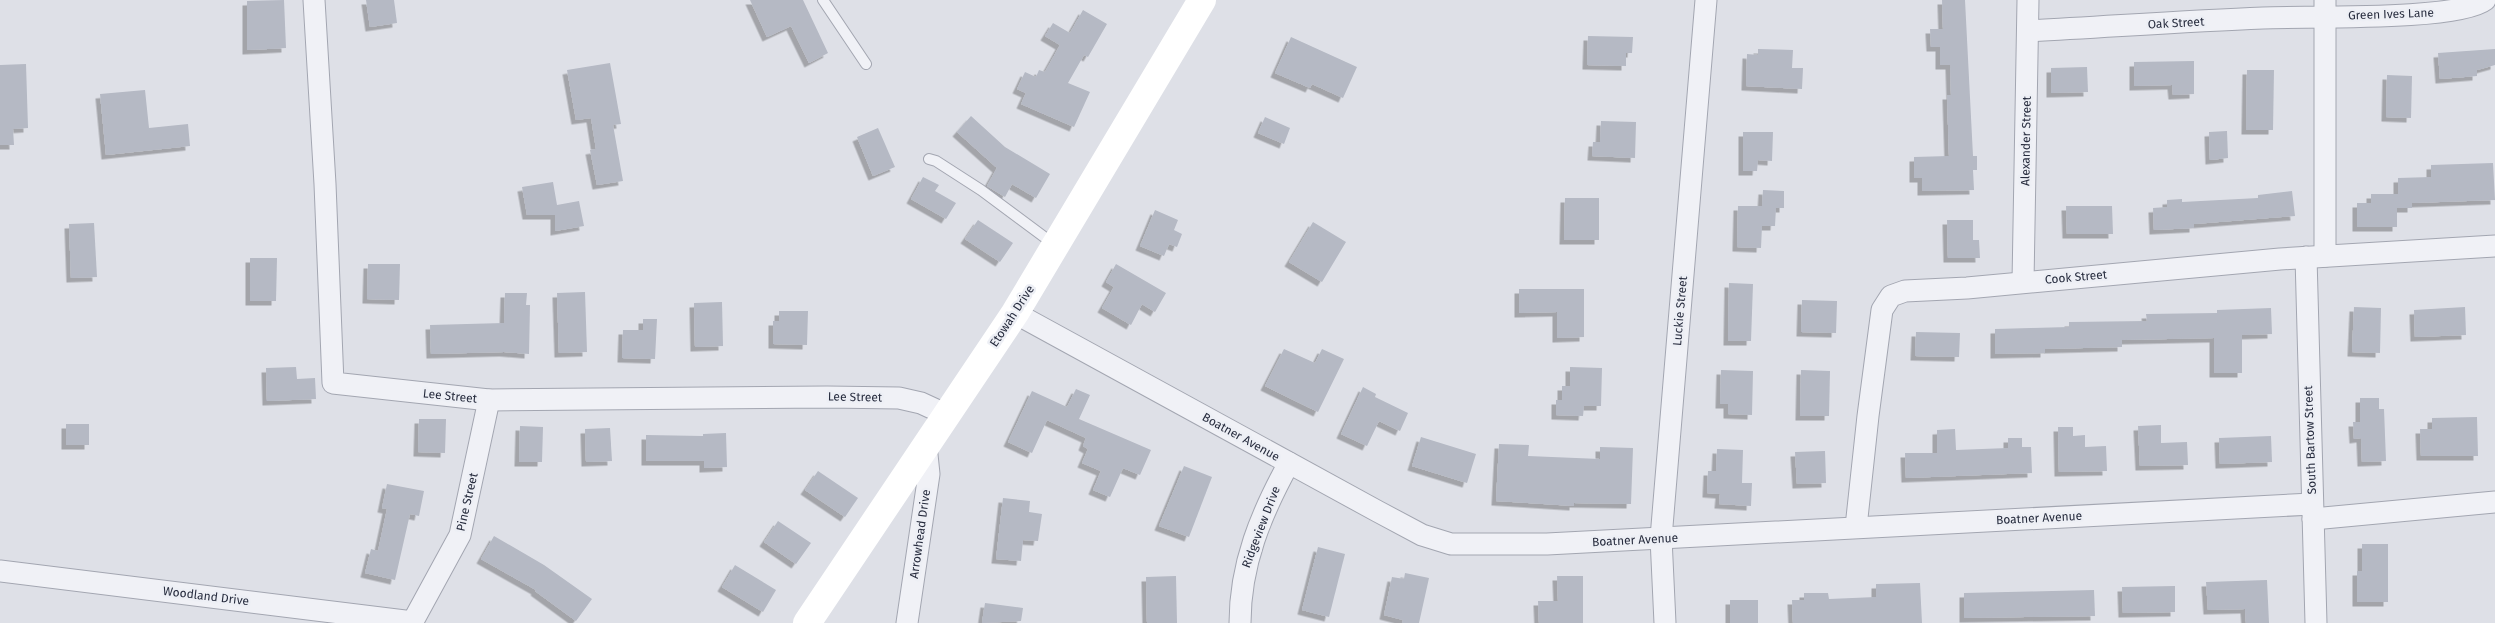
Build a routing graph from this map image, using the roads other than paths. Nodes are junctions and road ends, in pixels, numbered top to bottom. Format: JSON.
{"nodes":[{"id":1,"x":314,"y":0,"type":"edge"},
{"id":2,"x":823,"y":0,"type":"edge"},
{"id":3,"x":1202,"y":0,"type":"edge"},
{"id":4,"x":1706,"y":0,"type":"edge"},
{"id":5,"x":2028,"y":0,"type":"edge"},
{"id":6,"x":2485,"y":0,"type":"edge"},
{"id":7,"x":2325,"y":8,"type":"edge"},
{"id":8,"x":2028,"y":31,"type":"junction"},
{"id":9,"x":866,"y":64,"type":"dead end"},
{"id":10,"x":929,"y":159,"type":"dead end"},
{"id":11,"x":1056,"y":246,"type":"junction"},
{"id":12,"x":2495,"y":246,"type":"edge"},
{"id":13,"x":2315,"y":257,"type":"junction"},
{"id":14,"x":2023,"y":282,"type":"junction"},
{"id":15,"x":1015,"y":312,"type":"junction"},
{"id":16,"x":489,"y":400,"type":"junction"},
{"id":17,"x":947,"y":415,"type":"junction"},
{"id":18,"x":926,"y":445,"type":"junction"},
{"id":19,"x":1289,"y":463,"type":"junction"},
{"id":20,"x":2495,"y":502,"type":"edge"},
{"id":21,"x":2312,"y":511,"type":"junction"},
{"id":22,"x":1856,"y":527,"type":"junction"},
{"id":23,"x":1661,"y":538,"type":"junction"},
{"id":24,"x":0,"y":571,"type":"edge"},
{"id":25,"x":412,"y":622,"type":"edge"},
{"id":26,"x":807,"y":623,"type":"edge"},
{"id":27,"x":907,"y":623,"type":"edge"},
{"id":28,"x":1240,"y":623,"type":"edge"},
{"id":29,"x":1665,"y":623,"type":"edge"},
{"id":30,"x":2316,"y":623,"type":"edge"}],
"edges":[{"from":1,"to":16,"type":"street","name":"Lee Street"},
{"from":2,"to":9,"type":"lane"},
{"from":3,"to":11,"type":"street","name":"Etowah Drive"},
{"from":4,"to":23,"type":"street","name":"Luckie Street"},
{"from":5,"to":8,"type":"street","name":"Alexander Street"},
{"from":6,"to":7,"type":"street","name":"Green Ives Lane"},
{"from":7,"to":8,"type":"street","name":"Oak Street"},
{"from":7,"to":13,"type":"street","name":"South Bartow Street"},
{"from":8,"to":14,"type":"street","name":"Alexander Street"},
{"from":10,"to":11,"type":"lane"},
{"from":11,"to":15,"type":"street","name":"Etowah Drive"},
{"from":12,"to":13,"type":"street","name":"Cook Street"},
{"from":13,"to":14,"type":"street","name":"Cook Street"},
{"from":13,"to":21,"type":"street","name":"South Bartow Street"},
{"from":14,"to":22,"type":"street","name":"Cook Street"},
{"from":15,"to":17,"type":"street","name":"Etowah Drive"},
{"from":15,"to":19,"type":"street","name":"Boatner Avenue"},
{"from":16,"to":17,"type":"street","name":"Lee Street"},
{"from":16,"to":25,"type":"street","name":"Pine Street"},
{"from":17,"to":18,"type":"street","name":"Etowah Drive"},
{"from":18,"to":26,"type":"street","name":"Etowah Drive"},
{"from":18,"to":27,"type":"street","name":"Arrowhead Drive"},
{"from":19,"to":23,"type":"street","name":"Boatner Avenue"},
{"from":19,"to":28,"type":"street","name":"Ridgeview Drive"},
{"from":20,"to":21,"type":"street","name":"Boatner Avenue"},
{"from":21,"to":22,"type":"street","name":"Boatner Avenue"},
{"from":21,"to":30,"type":"street","name":"South Bartow Street"},
{"from":22,"to":23,"type":"street","name":"Boatner Avenue"},
{"from":23,"to":29,"type":"street","name":"Luckie Street"},
{"from":24,"to":25,"type":"street","name":"Woodland Drive"}]}
